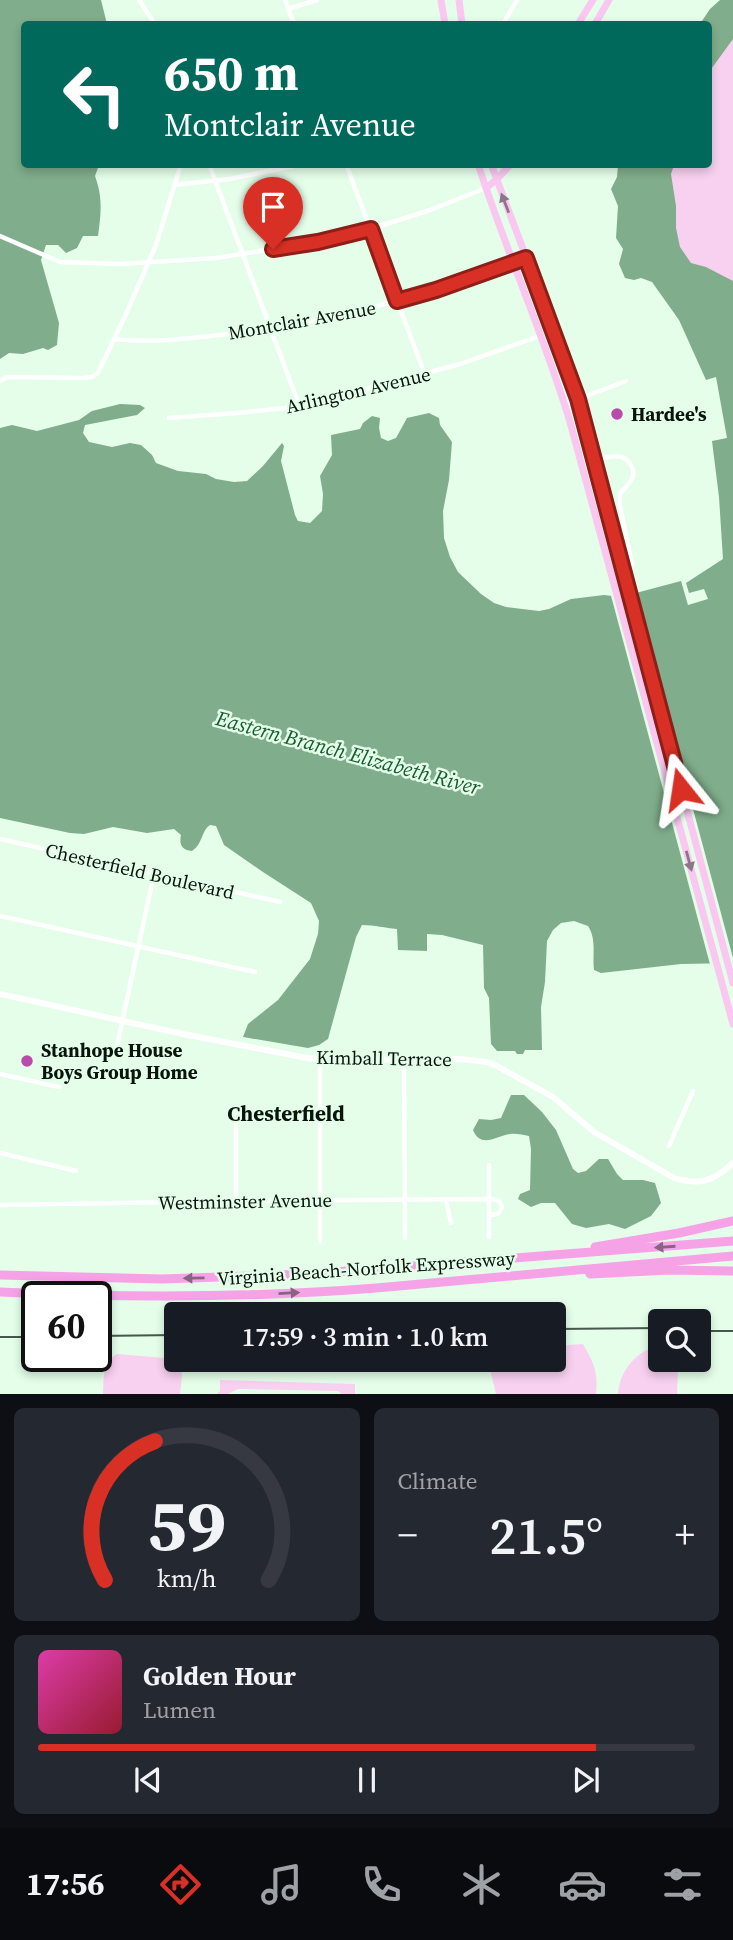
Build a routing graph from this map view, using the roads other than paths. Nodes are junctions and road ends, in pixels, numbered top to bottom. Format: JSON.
{"nodes":[{"id":1,"x":139,"y":0,"type":"edge"},
{"id":2,"x":285,"y":0,"type":"edge"},
{"id":3,"x":317,"y":0,"type":"edge"},
{"id":4,"x":441,"y":0,"type":"edge"},
{"id":5,"x":459,"y":0,"type":"edge"},
{"id":6,"x":517,"y":0,"type":"edge"},
{"id":7,"x":593,"y":0,"type":"edge"},
{"id":8,"x":609,"y":0,"type":"edge"},
{"id":9,"x":288,"y":9,"type":"junction"},
{"id":10,"x":153,"y":21,"type":"edge"},
{"id":11,"x":293,"y":21,"type":"edge"},
{"id":12,"x":444,"y":21,"type":"edge"},
{"id":13,"x":462,"y":21,"type":"edge"},
{"id":14,"x":505,"y":21,"type":"edge"},
{"id":15,"x":580,"y":21,"type":"edge"},
{"id":16,"x":597,"y":21,"type":"edge"},
{"id":17,"x":180,"y":168,"type":"edge"},
{"id":18,"x":211,"y":168,"type":"edge"},
{"id":19,"x":282,"y":168,"type":"edge"},
{"id":20,"x":348,"y":168,"type":"edge"},
{"id":21,"x":479,"y":168,"type":"edge"},
{"id":22,"x":494,"y":168,"type":"edge"},
{"id":23,"x":494,"y":168,"type":"edge"},
{"id":24,"x":507,"y":168,"type":"edge"},
{"id":25,"x":216,"y":180,"type":"junction"},
{"id":26,"x":497,"y":180,"type":"junction"},
{"id":27,"x":175,"y":185,"type":"junction"},
{"id":28,"x":486,"y":188,"type":"junction"},
{"id":29,"x":371,"y":229,"type":"junction"},
{"id":30,"x":0,"y":236,"type":"edge"},
{"id":31,"x":243,"y":254,"type":"junction"},
{"id":32,"x":526,"y":258,"type":"junction"},
{"id":33,"x":149,"y":263,"type":"junction"},
{"id":34,"x":514,"y":263,"type":"junction"},
{"id":35,"x":397,"y":301,"type":"junction"},
{"id":36,"x":271,"y":329,"type":"junction"},
{"id":37,"x":541,"y":335,"type":"junction"},
{"id":38,"x":114,"y":339,"type":"junction"},
{"id":39,"x":425,"y":375,"type":"junction"},
{"id":40,"x":0,"y":381,"type":"edge"},
{"id":41,"x":625,"y":381,"type":"dead end"},
{"id":42,"x":578,"y":399,"type":"junction"},
{"id":43,"x":298,"y":402,"type":"junction"},
{"id":44,"x":565,"y":404,"type":"junction"},
{"id":45,"x":169,"y":418,"type":"dead end"},
{"id":46,"x":594,"y":460,"type":"junction"},
{"id":47,"x":629,"y":571,"type":"dead end"},
{"id":48,"x":0,"y":839,"type":"edge"},
{"id":49,"x":154,"y":874,"type":"junction"},
{"id":50,"x":280,"y":902,"type":"dead end"},
{"id":51,"x":0,"y":916,"type":"edge"},
{"id":52,"x":138,"y":947,"type":"junction"},
{"id":53,"x":255,"y":972,"type":"dead end"},
{"id":54,"x":733,"y":983,"type":"edge"},
{"id":55,"x":0,"y":994,"type":"edge"},
{"id":56,"x":122,"y":1021,"type":"junction"},
{"id":57,"x":733,"y":1024,"type":"edge"},
{"id":58,"x":115,"y":1055,"type":"dead end"},
{"id":59,"x":320,"y":1060,"type":"junction"},
{"id":60,"x":404,"y":1060,"type":"junction"},
{"id":61,"x":0,"y":1074,"type":"edge"},
{"id":62,"x":60,"y":1087,"type":"dead end"},
{"id":63,"x":693,"y":1091,"type":"dead end"},
{"id":64,"x":236,"y":1115,"type":"dead end"},
{"id":65,"x":669,"y":1146,"type":"dead end"},
{"id":66,"x":0,"y":1153,"type":"edge"},
{"id":67,"x":733,"y":1163,"type":"edge"},
{"id":68,"x":489,"y":1165,"type":"dead end"},
{"id":69,"x":76,"y":1171,"type":"dead end"},
{"id":70,"x":320,"y":1200,"type":"junction"},
{"id":71,"x":405,"y":1200,"type":"junction"},
{"id":72,"x":446,"y":1200,"type":"junction"},
{"id":73,"x":236,"y":1201,"type":"junction"},
{"id":74,"x":489,"y":1201,"type":"junction"},
{"id":75,"x":0,"y":1205,"type":"edge"},
{"id":76,"x":489,"y":1214,"type":"junction"},
{"id":77,"x":733,"y":1221,"type":"edge"},
{"id":78,"x":451,"y":1223,"type":"dead end"},
{"id":79,"x":489,"y":1237,"type":"dead end"},
{"id":80,"x":405,"y":1238,"type":"dead end"},
{"id":81,"x":320,"y":1241,"type":"dead end"},
{"id":82,"x":733,"y":1241,"type":"edge"},
{"id":83,"x":555,"y":1255,"type":"junction"},
{"id":84,"x":733,"y":1256,"type":"edge"},
{"id":85,"x":733,"y":1270,"type":"edge"},
{"id":86,"x":539,"y":1273,"type":"junction"},
{"id":87,"x":0,"y":1275,"type":"edge"},
{"id":88,"x":0,"y":1292,"type":"edge"}],
"edges":[{"from":1,"to":10,"type":"street"},
{"from":2,"to":9,"type":"street"},
{"from":3,"to":9,"type":"street"},
{"from":4,"to":12,"type":"main road"},
{"from":5,"to":13,"type":"main road"},
{"from":6,"to":14,"type":"street"},
{"from":7,"to":15,"type":"main road"},
{"from":8,"to":16,"type":"main road"},
{"from":9,"to":11,"type":"street"},
{"from":17,"to":27,"type":"street"},
{"from":18,"to":25,"type":"street"},
{"from":19,"to":25,"type":"street"},
{"from":20,"to":29,"type":"street"},
{"from":21,"to":28,"type":"main road"},
{"from":22,"to":28,"type":"main road"},
{"from":23,"to":26,"type":"main road"},
{"from":24,"to":26,"type":"main road"},
{"from":25,"to":27,"type":"street"},
{"from":25,"to":31,"type":"street"},
{"from":26,"to":28,"type":"main road"},
{"from":32,"to":26,"type":"main road","one_way":true},
{"from":27,"to":33,"type":"street"},
{"from":28,"to":29,"type":"street"},
{"from":28,"to":34,"type":"main road"},
{"from":29,"to":31,"type":"street"},
{"from":29,"to":35,"type":"street"},
{"from":30,"to":33,"type":"street"},
{"from":31,"to":33,"type":"street"},
{"from":31,"to":36,"type":"street"},
{"from":32,"to":34,"type":"street","name":"Montclair Avenue"},
{"from":32,"to":42,"type":"main road"},
{"from":33,"to":38,"type":"street"},
{"from":34,"to":35,"type":"street","name":"Montclair Avenue"},
{"from":34,"to":37,"type":"main road"},
{"from":35,"to":36,"type":"street","name":"Montclair Avenue"},
{"from":35,"to":39,"type":"street"},
{"from":36,"to":38,"type":"street","name":"Montclair Avenue"},
{"from":36,"to":43,"type":"street"},
{"from":37,"to":39,"type":"street","name":"Arlington Avenue"},
{"from":37,"to":44,"type":"main road"},
{"from":38,"to":40,"type":"street"},
{"from":39,"to":43,"type":"street","name":"Arlington Avenue"},
{"from":41,"to":42,"type":"street"},
{"from":42,"to":44,"type":"street"},
{"from":42,"to":46,"type":"main road"},
{"from":43,"to":45,"type":"street","name":"Arlington Avenue"},
{"from":44,"to":57,"type":"main road","one_way":true},
{"from":46,"to":47,"type":"street"},
{"from":46,"to":54,"type":"main road"},
{"from":48,"to":49,"type":"street","name":"Chesterfield Boulevard"},
{"from":49,"to":50,"type":"street","name":"Chesterfield Boulevard"},
{"from":49,"to":52,"type":"street"},
{"from":51,"to":52,"type":"street"},
{"from":52,"to":53,"type":"street"},
{"from":52,"to":56,"type":"street"},
{"from":55,"to":56,"type":"street","name":"Kimball Terrace"},
{"from":56,"to":58,"type":"street"},
{"from":56,"to":59,"type":"street","name":"Kimball Terrace"},
{"from":59,"to":60,"type":"street","name":"Kimball Terrace"},
{"from":59,"to":70,"type":"street"},
{"from":60,"to":67,"type":"street","name":"Kimball Terrace"},
{"from":60,"to":71,"type":"street"},
{"from":61,"to":62,"type":"street"},
{"from":63,"to":65,"type":"street"},
{"from":64,"to":73,"type":"street"},
{"from":66,"to":69,"type":"street"},
{"from":68,"to":74,"type":"street"},
{"from":70,"to":71,"type":"street","name":"Westminster Avenue"},
{"from":70,"to":73,"type":"street","name":"Westminster Avenue"},
{"from":70,"to":81,"type":"street"},
{"from":71,"to":72,"type":"street","name":"Westminster Avenue"},
{"from":71,"to":80,"type":"street"},
{"from":72,"to":74,"type":"street","name":"Westminster Avenue"},
{"from":72,"to":78,"type":"street"},
{"from":73,"to":75,"type":"street","name":"Westminster Avenue"},
{"from":74,"to":76,"type":"street"},
{"from":74,"to":76,"type":"street"},
{"from":76,"to":79,"type":"street"},
{"from":77,"to":83,"type":"highway"},
{"from":82,"to":83,"type":"highway","name":"Virginia Beach-Norfolk Expressway","one_way":true},
{"from":83,"to":87,"type":"highway","name":"Virginia Beach-Norfolk Expressway","one_way":true},
{"from":84,"to":86,"type":"highway","name":"Virginia Beach-Norfolk Expressway"},
{"from":85,"to":86,"type":"highway"},
{"from":88,"to":86,"type":"highway","name":"Virginia Beach-Norfolk Expressway","one_way":true}]}
